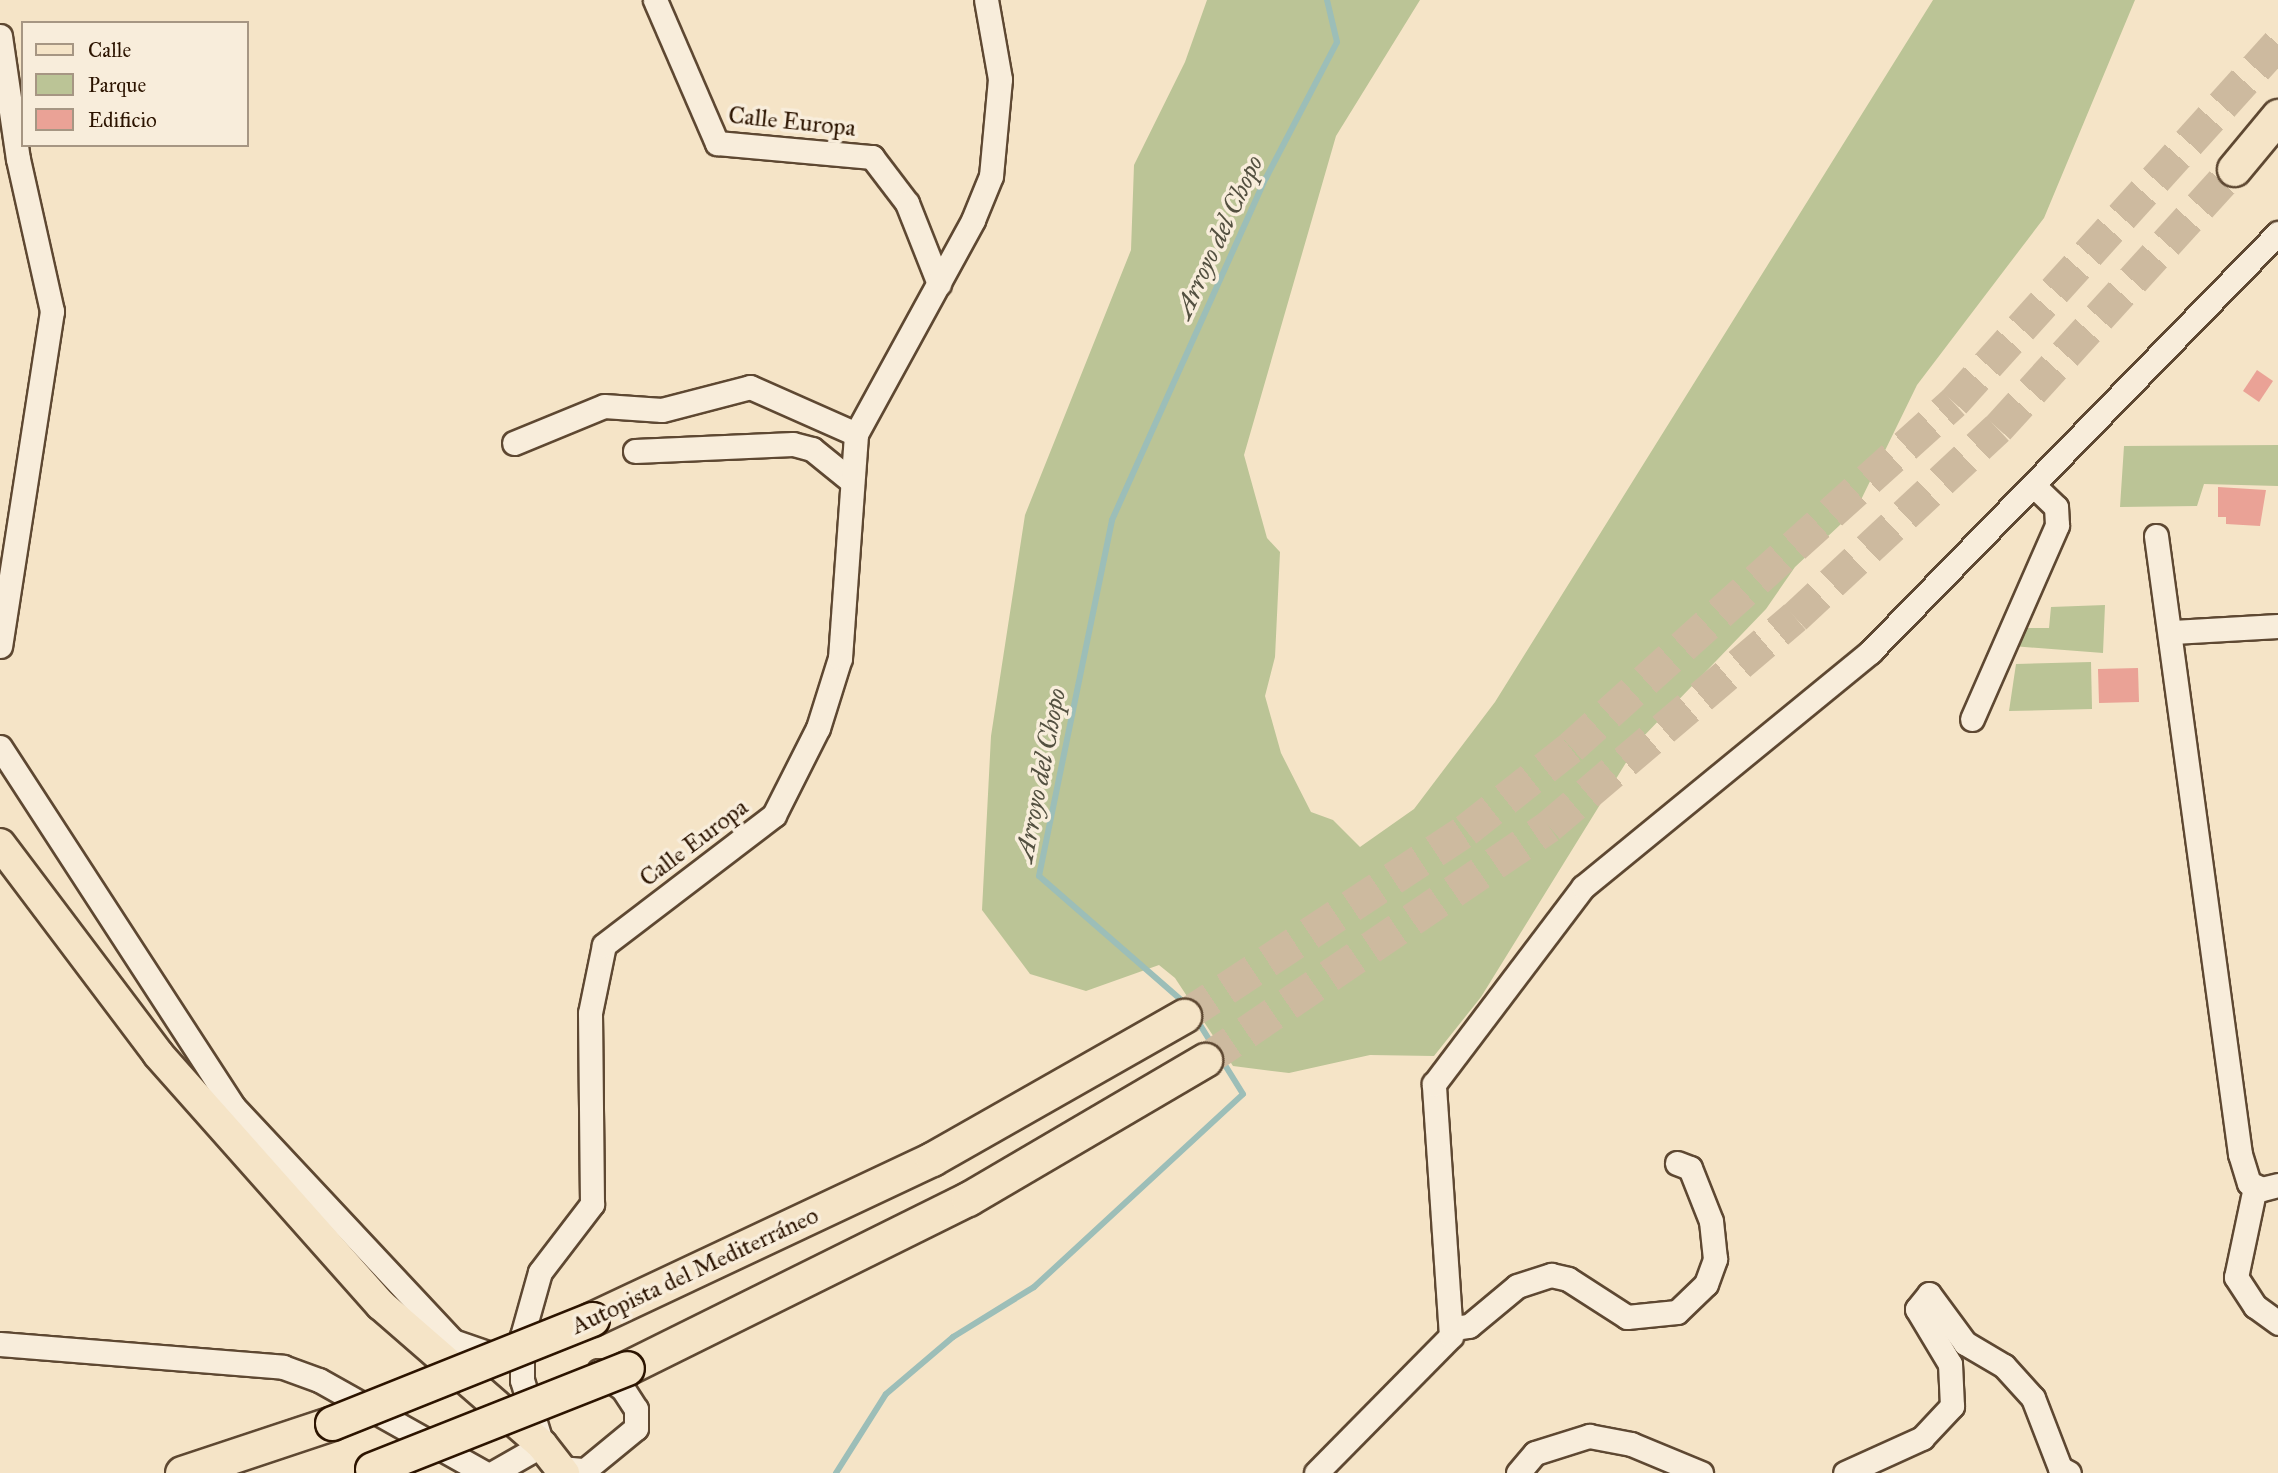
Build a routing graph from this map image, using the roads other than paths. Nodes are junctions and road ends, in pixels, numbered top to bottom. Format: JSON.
{"nodes":[{"id":1,"x":656,"y":0,"type":"edge"},
{"id":2,"x":986,"y":0,"type":"edge"},
{"id":3,"x":0,"y":36,"type":"edge"},
{"id":4,"x":2278,"y":116,"type":"edge"},
{"id":5,"x":2234,"y":169,"type":"tunnel mouth"},
{"id":6,"x":2278,"y":233,"type":"edge"},
{"id":7,"x":939,"y":284,"type":"junction"},
{"id":8,"x":856,"y":434,"type":"junction"},
{"id":9,"x":514,"y":443,"type":"dead end"},
{"id":10,"x":635,"y":451,"type":"dead end"},
{"id":11,"x":849,"y":479,"type":"junction"},
{"id":12,"x":2034,"y":486,"type":"junction"},
{"id":13,"x":2156,"y":536,"type":"dead end"},
{"id":14,"x":2278,"y":626,"type":"edge"},
{"id":15,"x":2173,"y":632,"type":"junction"},
{"id":16,"x":0,"y":646,"type":"edge"},
{"id":17,"x":1972,"y":719,"type":"dead end"},
{"id":18,"x":0,"y":748,"type":"edge"},
{"id":19,"x":0,"y":844,"type":"edge"},
{"id":20,"x":0,"y":875,"type":"edge"},
{"id":21,"x":88,"y":969,"type":"junction"},
{"id":22,"x":1184,"y":1016,"type":"tunnel mouth"},
{"id":23,"x":1205,"y":1060,"type":"tunnel mouth"},
{"id":24,"x":1677,"y":1163,"type":"dead end"},
{"id":25,"x":2267,"y":1186,"type":"edge"},
{"id":26,"x":2278,"y":1323,"type":"edge"},
{"id":27,"x":1454,"y":1328,"type":"junction"},
{"id":28,"x":0,"y":1344,"type":"edge"},
{"id":29,"x":522,"y":1362,"type":"junction"},
{"id":30,"x":612,"y":1369,"type":"junction"},
{"id":31,"x":542,"y":1444,"type":"junction"},
{"id":32,"x":365,"y":1471,"type":"edge"},
{"id":33,"x":574,"y":1471,"type":"edge"},
{"id":34,"x":181,"y":1473,"type":"edge"},
{"id":35,"x":485,"y":1473,"type":"edge"},
{"id":36,"x":493,"y":1473,"type":"edge"},
{"id":37,"x":1316,"y":1473,"type":"edge"},
{"id":38,"x":1518,"y":1473,"type":"edge"},
{"id":39,"x":1701,"y":1473,"type":"edge"},
{"id":40,"x":1845,"y":1473,"type":"edge"},
{"id":41,"x":2069,"y":1473,"type":"edge"}],
"edges":[{"from":1,"to":7,"type":"street","name":"Calle Europa"},
{"from":2,"to":7,"type":"street","name":"Calle Europa"},
{"from":3,"to":16,"type":"street"},
{"from":4,"to":5,"type":"highway"},
{"from":6,"to":12,"type":"street"},
{"from":7,"to":8,"type":"street","name":"Calle Europa"},
{"from":8,"to":9,"type":"street"},
{"from":8,"to":11,"type":"street","name":"Calle Europa"},
{"from":10,"to":11,"type":"street"},
{"from":11,"to":29,"type":"street","name":"Calle Europa"},
{"from":12,"to":17,"type":"street"},
{"from":12,"to":27,"type":"street"},
{"from":13,"to":15,"type":"street"},
{"from":14,"to":15,"type":"street"},
{"from":15,"to":25,"type":"street"},
{"from":18,"to":29,"type":"street"},
{"from":19,"to":21,"type":"main road"},
{"from":20,"to":21,"type":"main road"},
{"from":21,"to":31,"type":"main road"},
{"from":22,"to":34,"type":"highway","name":"Autopista del Mediterráneo","bridge":true},
{"from":23,"to":30,"type":"highway"},
{"from":24,"to":27,"type":"street"},
{"from":25,"to":26,"type":"street"},
{"from":27,"to":37,"type":"street"},
{"from":28,"to":35,"type":"street"},
{"from":29,"to":31,"type":"street"},
{"from":30,"to":32,"type":"highway","bridge":true},
{"from":30,"to":33,"type":"street"},
{"from":31,"to":33,"type":"main road"},
{"from":31,"to":36,"type":"street"},
{"from":38,"to":39,"type":"street"},
{"from":40,"to":41,"type":"street"}]}
